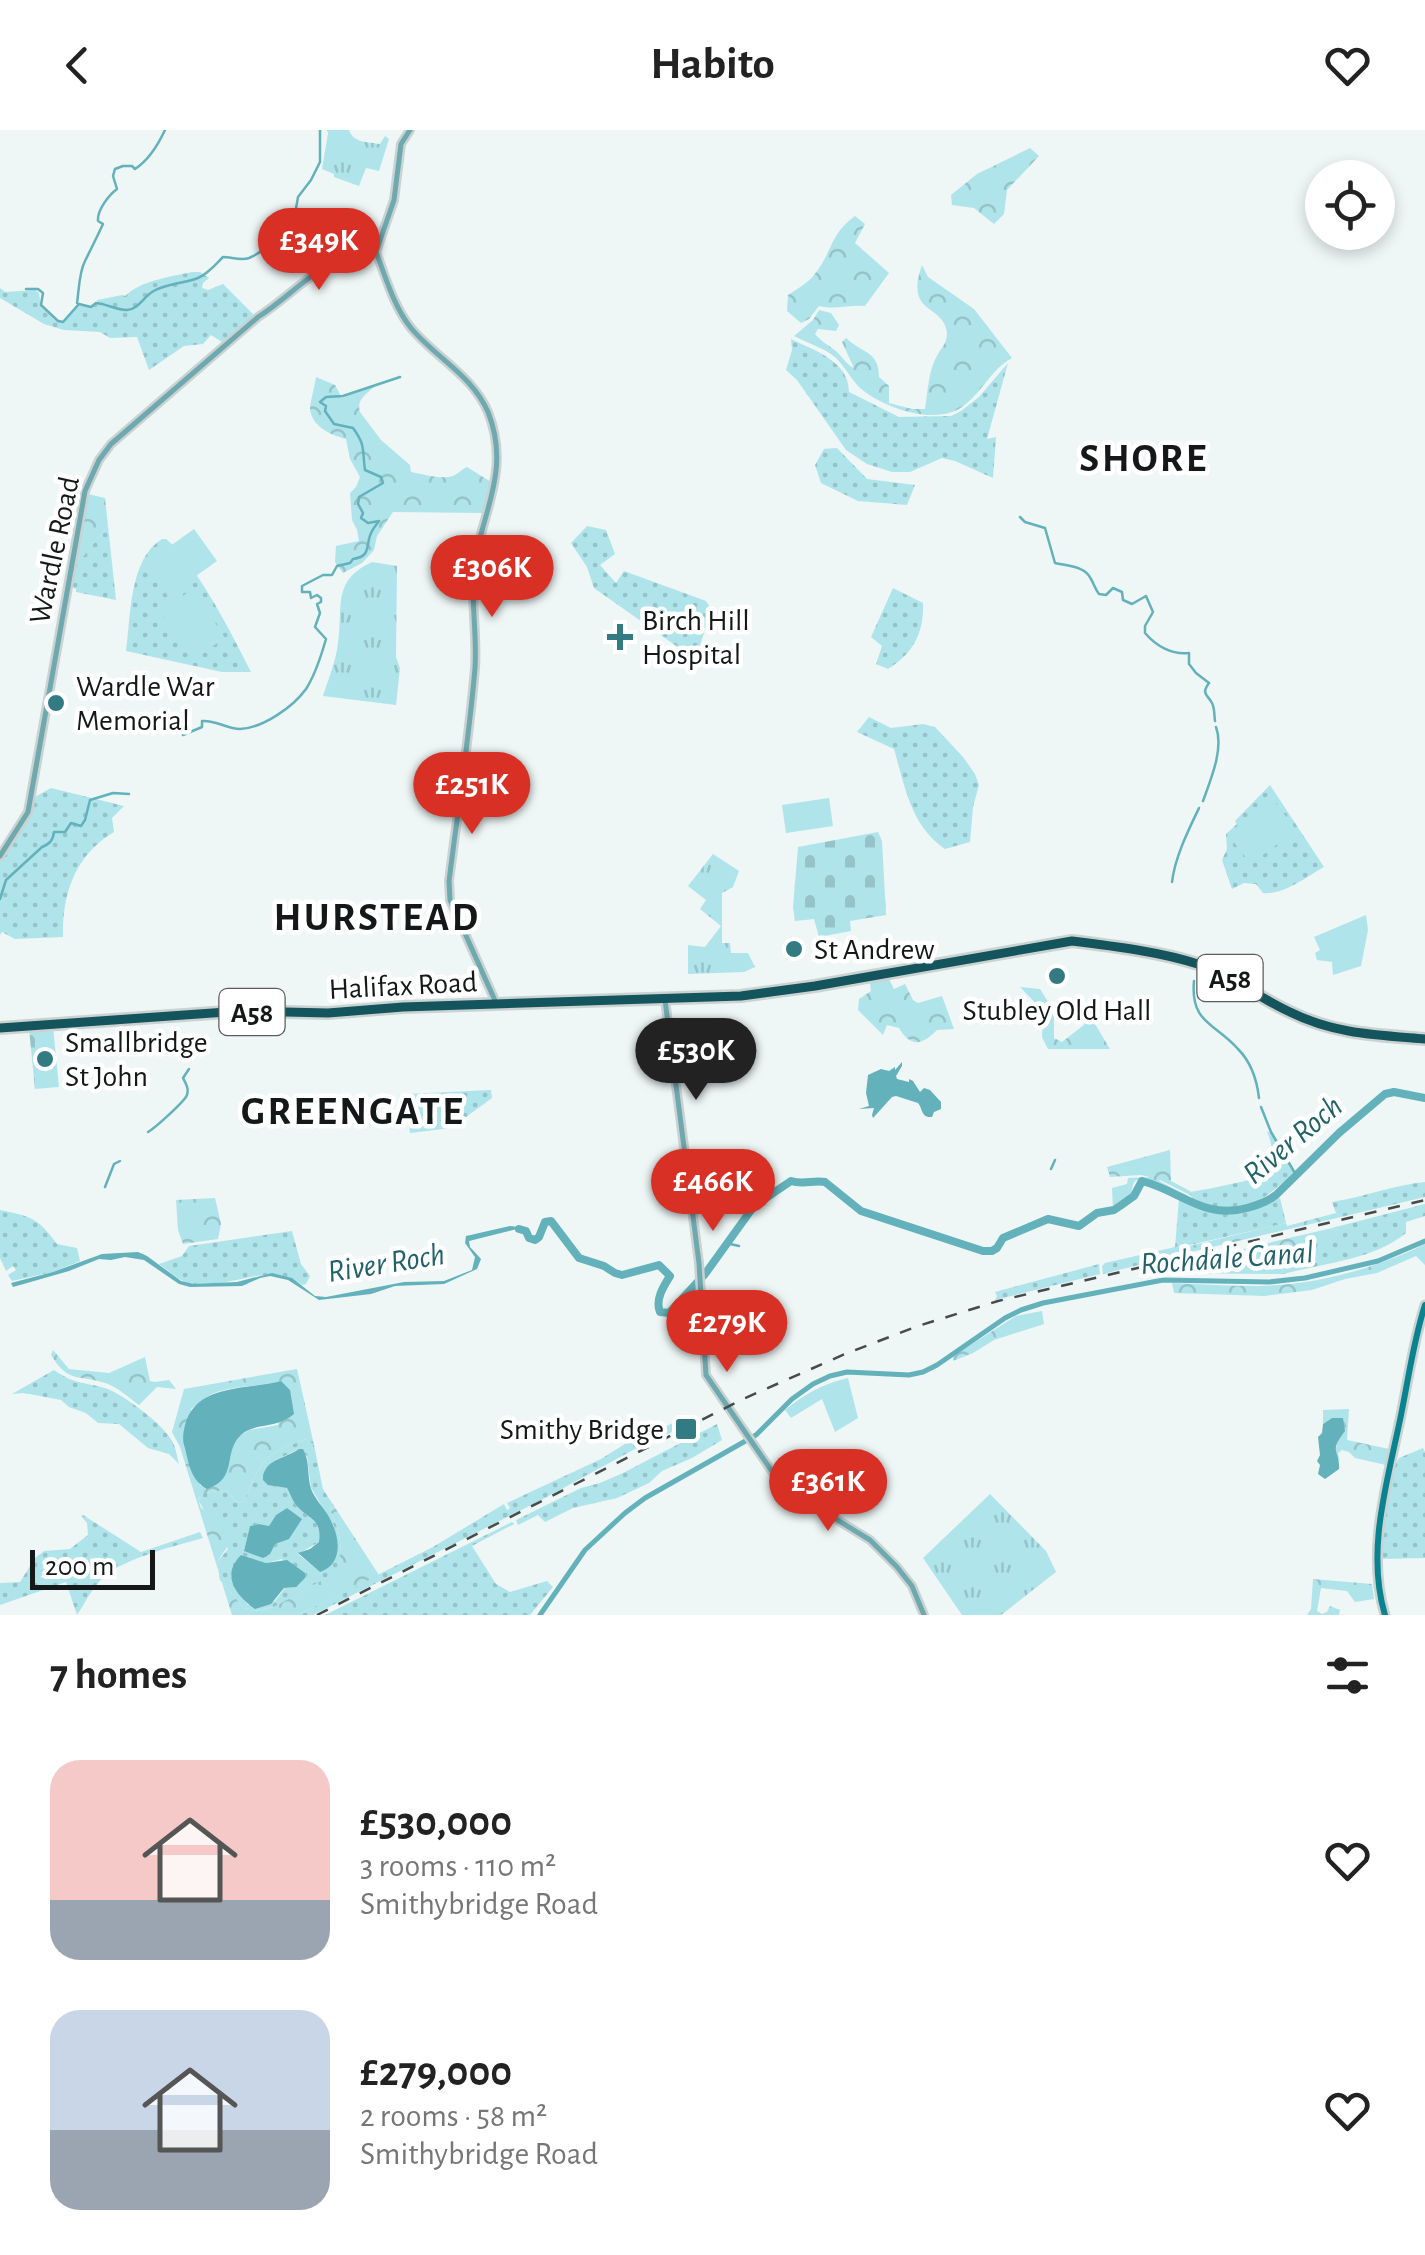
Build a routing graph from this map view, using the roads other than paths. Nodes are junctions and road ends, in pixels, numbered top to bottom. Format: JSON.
{"nodes":[{"id":1,"x":410,"y":130,"type":"edge"},
{"id":2,"x":376,"y":252,"type":"junction"},
{"id":3,"x":0,"y":856,"type":"edge"},
{"id":4,"x":488,"y":987,"type":"junction"},
{"id":5,"x":665,"y":1000,"type":"junction"},
{"id":6,"x":488,"y":1005,"type":"junction"},
{"id":7,"x":0,"y":1030,"type":"edge"},
{"id":8,"x":1425,"y":1039,"type":"edge"},
{"id":9,"x":1425,"y":1305,"type":"edge"},
{"id":10,"x":924,"y":1615,"type":"edge"},
{"id":11,"x":1385,"y":1615,"type":"edge"}],
"edges":[{"from":1,"to":2,"type":"street"},
{"from":2,"to":3,"type":"street","name":"Wardle Road"},
{"from":2,"to":4,"type":"street"},
{"from":4,"to":6,"type":"street"},
{"from":4,"to":6,"type":"street"},
{"from":5,"to":6,"type":"highway","name":"Halifax Road","number":"A58"},
{"from":5,"to":8,"type":"highway","number":"A58"},
{"from":5,"to":10,"type":"street"},
{"from":6,"to":7,"type":"highway","name":"Halifax Road","number":"A58"},
{"from":9,"to":11,"type":"main road"}]}
